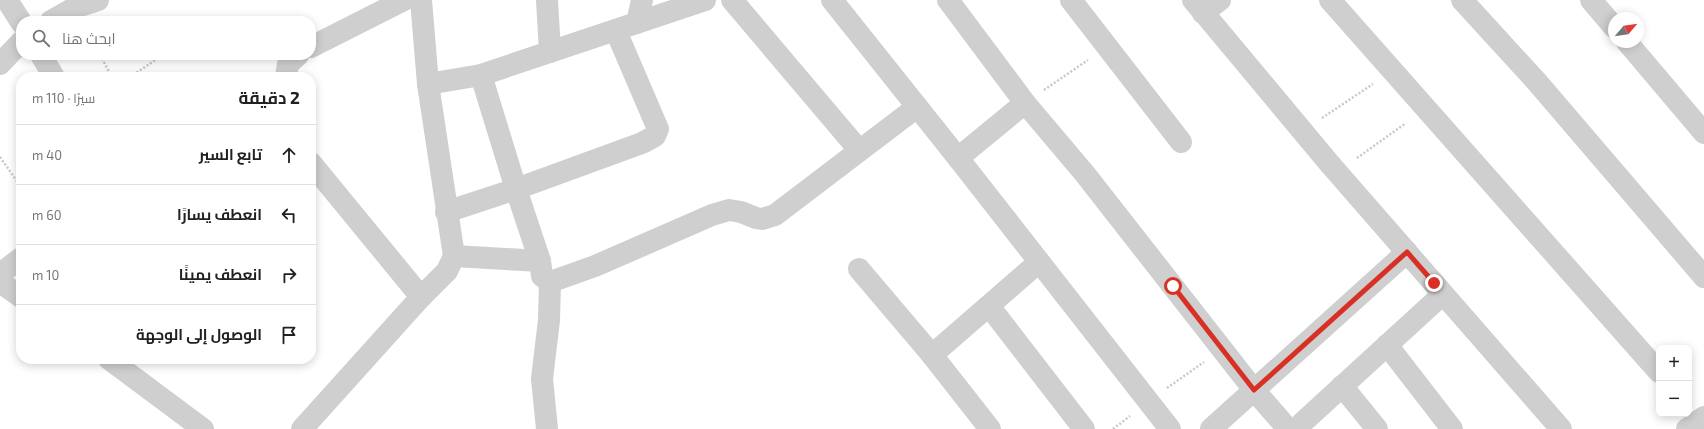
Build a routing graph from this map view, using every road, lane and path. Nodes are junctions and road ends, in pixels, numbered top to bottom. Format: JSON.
{"nodes":[{"id":1,"x":7,"y":0,"type":"edge"},
{"id":2,"x":98,"y":0,"type":"edge"},
{"id":3,"x":404,"y":0,"type":"edge"},
{"id":4,"x":421,"y":0,"type":"edge"},
{"id":5,"x":547,"y":0,"type":"edge"},
{"id":6,"x":642,"y":0,"type":"edge"},
{"id":7,"x":705,"y":0,"type":"edge"},
{"id":8,"x":732,"y":0,"type":"edge"},
{"id":9,"x":948,"y":0,"type":"edge"},
{"id":10,"x":1071,"y":0,"type":"edge"},
{"id":11,"x":1330,"y":0,"type":"edge"},
{"id":12,"x":1462,"y":0,"type":"edge"},
{"id":13,"x":1591,"y":0,"type":"edge"},
{"id":14,"x":834,"y":1,"type":"edge"},
{"id":15,"x":71,"y":4,"type":"edge"},
{"id":16,"x":1205,"y":4,"type":"edge"},
{"id":17,"x":17,"y":16,"type":"edge"},
{"id":18,"x":57,"y":16,"type":"edge"},
{"id":19,"x":1608,"y":20,"type":"edge"},
{"id":20,"x":637,"y":22,"type":"junction"},
{"id":21,"x":616,"y":31,"type":"junction"},
{"id":22,"x":316,"y":44,"type":"edge"},
{"id":23,"x":1107,"y":46,"type":"junction"},
{"id":24,"x":1632,"y":48,"type":"edge"},
{"id":25,"x":550,"y":52,"type":"junction"},
{"id":26,"x":44,"y":60,"type":"edge"},
{"id":27,"x":103,"y":60,"type":"edge"},
{"id":28,"x":156,"y":60,"type":"edge"},
{"id":29,"x":292,"y":60,"type":"edge"},
{"id":30,"x":1393,"y":71,"type":"junction"},
{"id":31,"x":51,"y":72,"type":"edge"},
{"id":32,"x":109,"y":72,"type":"edge"},
{"id":33,"x":138,"y":72,"type":"edge"},
{"id":34,"x":287,"y":72,"type":"edge"},
{"id":35,"x":481,"y":75,"type":"junction"},
{"id":36,"x":428,"y":84,"type":"junction"},
{"id":37,"x":1026,"y":103,"type":"junction"},
{"id":38,"x":917,"y":107,"type":"junction"},
{"id":39,"x":1426,"y":108,"type":"junction"},
{"id":40,"x":1303,"y":132,"type":"junction"},
{"id":41,"x":1704,"y":133,"type":"edge"},
{"id":42,"x":1181,"y":142,"type":"dead end"},
{"id":43,"x":859,"y":150,"type":"junction"},
{"id":44,"x":0,"y":157,"type":"edge"},
{"id":45,"x":958,"y":158,"type":"junction"},
{"id":46,"x":316,"y":168,"type":"edge"},
{"id":47,"x":1337,"y":172,"type":"junction"},
{"id":48,"x":16,"y":180,"type":"edge"},
{"id":49,"x":516,"y":189,"type":"junction"},
{"id":50,"x":446,"y":212,"type":"junction"},
{"id":51,"x":1407,"y":252,"type":"junction"},
{"id":52,"x":454,"y":256,"type":"junction"},
{"id":53,"x":540,"y":261,"type":"junction"},
{"id":54,"x":16,"y":262,"type":"edge"},
{"id":55,"x":1040,"y":262,"type":"junction"},
{"id":56,"x":859,"y":268,"type":"dead end"},
{"id":57,"x":0,"y":274,"type":"edge"},
{"id":58,"x":1704,"y":277,"type":"edge"},
{"id":59,"x":0,"y":282,"type":"edge"},
{"id":60,"x":550,"y":282,"type":"junction"},
{"id":61,"x":16,"y":293,"type":"edge"},
{"id":62,"x":1443,"y":294,"type":"junction"},
{"id":63,"x":421,"y":297,"type":"junction"},
{"id":64,"x":989,"y":306,"type":"junction"},
{"id":65,"x":1387,"y":345,"type":"junction"},
{"id":66,"x":932,"y":355,"type":"junction"},
{"id":67,"x":116,"y":364,"type":"edge"},
{"id":68,"x":1656,"y":369,"type":"edge"},
{"id":69,"x":1342,"y":386,"type":"junction"},
{"id":70,"x":1254,"y":390,"type":"junction"},
{"id":71,"x":1298,"y":427,"type":"edge"},
{"id":72,"x":203,"y":429,"type":"edge"},
{"id":73,"x":302,"y":429,"type":"edge"},
{"id":74,"x":547,"y":429,"type":"edge"},
{"id":75,"x":990,"y":429,"type":"edge"},
{"id":76,"x":1084,"y":429,"type":"edge"},
{"id":77,"x":1170,"y":429,"type":"edge"},
{"id":78,"x":1211,"y":429,"type":"edge"},
{"id":79,"x":1377,"y":429,"type":"edge"},
{"id":80,"x":1452,"y":429,"type":"edge"},
{"id":81,"x":1561,"y":429,"type":"edge"}],
"edges":[{"from":1,"to":17,"type":"street"},
{"from":2,"to":15,"type":"street"},
{"from":3,"to":22,"type":"street"},
{"from":4,"to":36,"type":"street"},
{"from":5,"to":25,"type":"street"},
{"from":6,"to":20,"type":"street"},
{"from":7,"to":20,"type":"street"},
{"from":8,"to":43,"type":"street"},
{"from":9,"to":37,"type":"street"},
{"from":10,"to":23,"type":"street"},
{"from":11,"to":30,"type":"street"},
{"from":12,"to":58,"type":"street"},
{"from":13,"to":19,"type":"street"},
{"from":14,"to":38,"type":"street"},
{"from":15,"to":18,"type":"street"},
{"from":16,"to":40,"type":"street"},
{"from":20,"to":21,"type":"street"},
{"from":21,"to":25,"type":"street"},
{"from":21,"to":49,"type":"street"},
{"from":23,"to":37,"type":"path"},
{"from":23,"to":42,"type":"street"},
{"from":24,"to":41,"type":"street"},
{"from":25,"to":35,"type":"street"},
{"from":26,"to":31,"type":"street"},
{"from":27,"to":32,"type":"path"},
{"from":28,"to":33,"type":"path"},
{"from":29,"to":34,"type":"street"},
{"from":30,"to":39,"type":"street"},
{"from":30,"to":40,"type":"path"},
{"from":35,"to":36,"type":"street"},
{"from":35,"to":49,"type":"street"},
{"from":36,"to":50,"type":"street"},
{"from":37,"to":45,"type":"street"},
{"from":37,"to":70,"type":"street"},
{"from":38,"to":43,"type":"street"},
{"from":38,"to":45,"type":"street"},
{"from":39,"to":47,"type":"path"},
{"from":39,"to":68,"type":"street"},
{"from":40,"to":47,"type":"street"},
{"from":43,"to":60,"type":"street"},
{"from":44,"to":48,"type":"path"},
{"from":45,"to":55,"type":"street"},
{"from":46,"to":63,"type":"street"},
{"from":47,"to":51,"type":"street"},
{"from":49,"to":50,"type":"street"},
{"from":49,"to":53,"type":"street"},
{"from":50,"to":52,"type":"street"},
{"from":51,"to":62,"type":"street"},
{"from":51,"to":70,"type":"street"},
{"from":52,"to":53,"type":"street"},
{"from":52,"to":63,"type":"street"},
{"from":53,"to":60,"type":"street"},
{"from":54,"to":57,"type":"street"},
{"from":55,"to":64,"type":"street"},
{"from":55,"to":77,"type":"street"},
{"from":56,"to":66,"type":"street"},
{"from":59,"to":61,"type":"street"},
{"from":60,"to":74,"type":"street"},
{"from":62,"to":65,"type":"street"},
{"from":62,"to":81,"type":"street"},
{"from":63,"to":73,"type":"street"},
{"from":64,"to":66,"type":"street"},
{"from":64,"to":76,"type":"street"},
{"from":65,"to":69,"type":"street"},
{"from":65,"to":80,"type":"street"},
{"from":66,"to":75,"type":"street"},
{"from":67,"to":72,"type":"street"},
{"from":69,"to":71,"type":"street"},
{"from":69,"to":79,"type":"street"},
{"from":70,"to":71,"type":"street"},
{"from":70,"to":78,"type":"street"}]}
